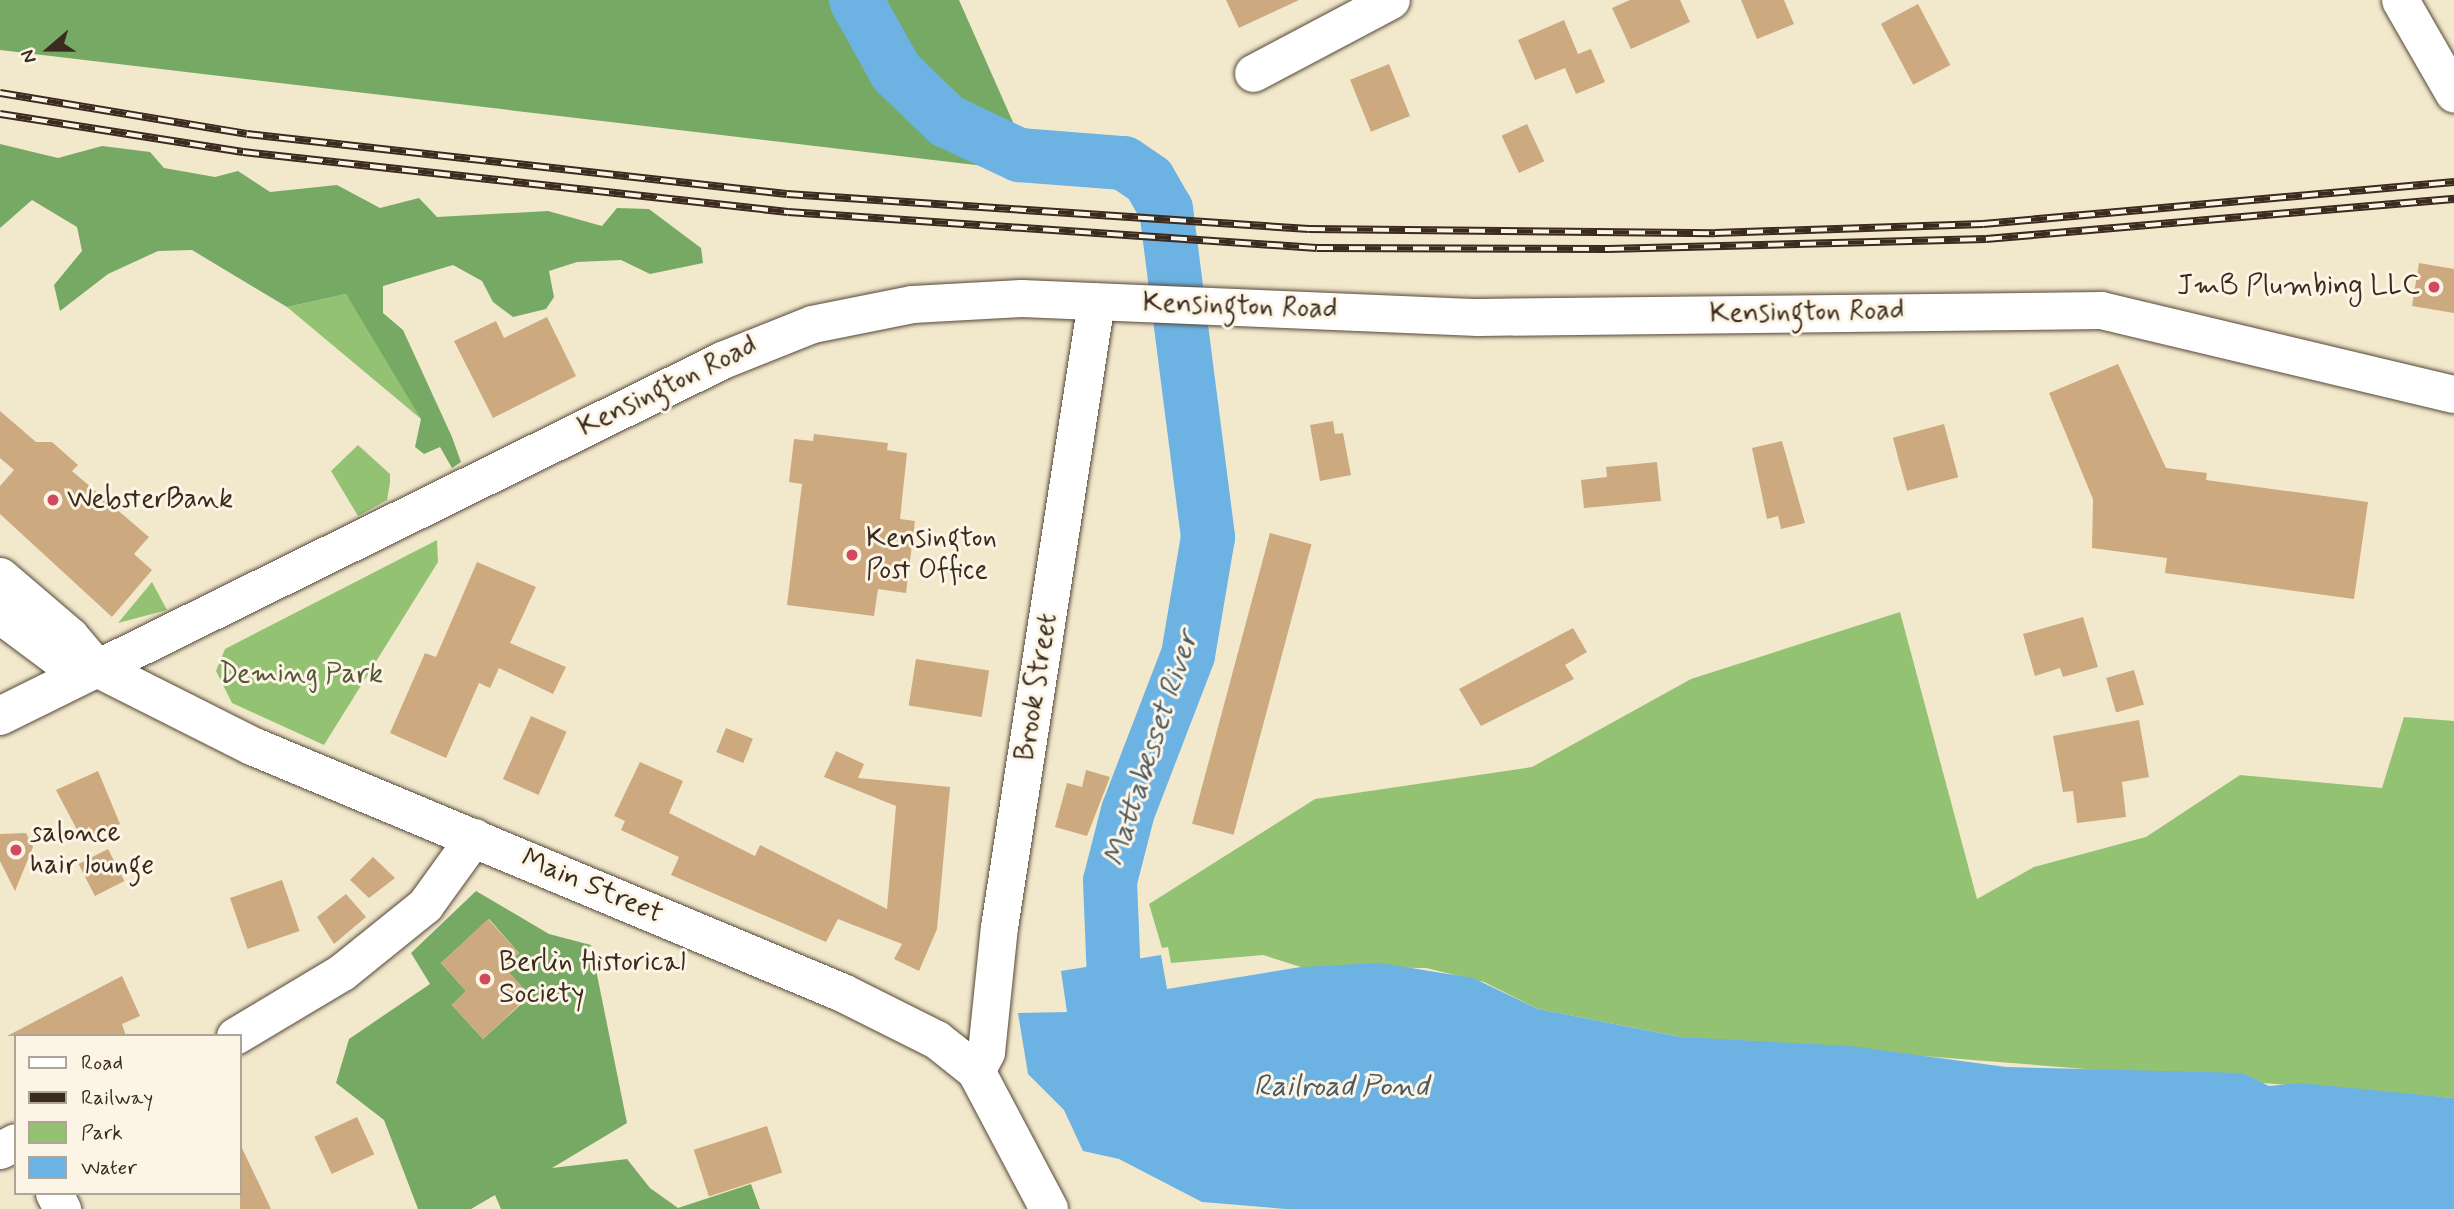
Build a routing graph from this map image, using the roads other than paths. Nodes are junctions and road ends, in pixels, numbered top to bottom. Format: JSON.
{"nodes":[{"id":1,"x":1391,"y":0,"type":"edge"},
{"id":2,"x":2400,"y":0,"type":"edge"},
{"id":3,"x":1253,"y":73,"type":"dead end"},
{"id":4,"x":2454,"y":94,"type":"edge"},
{"id":5,"x":1096,"y":301,"type":"junction"},
{"id":6,"x":2454,"y":394,"type":"edge"},
{"id":7,"x":0,"y":576,"type":"edge"},
{"id":8,"x":0,"y":615,"type":"edge"},
{"id":9,"x":97,"y":668,"type":"junction"},
{"id":10,"x":0,"y":716,"type":"edge"},
{"id":11,"x":474,"y":837,"type":"junction"},
{"id":12,"x":238,"y":1034,"type":"edge"},
{"id":13,"x":976,"y":1071,"type":"junction"},
{"id":14,"x":1049,"y":1209,"type":"edge"}],
"edges":[{"from":1,"to":3,"type":"street"},
{"from":2,"to":4,"type":"street"},
{"from":5,"to":6,"type":"street","name":"Kensington Road"},
{"from":5,"to":9,"type":"street","name":"Kensington Road"},
{"from":5,"to":13,"type":"street","name":"Brook Street"},
{"from":7,"to":9,"type":"street","name":"Main Street"},
{"from":8,"to":9,"type":"street","name":"Main Street"},
{"from":9,"to":10,"type":"main road"},
{"from":9,"to":11,"type":"main road","name":"Main Street"},
{"from":11,"to":12,"type":"street"},
{"from":11,"to":13,"type":"main road","name":"Main Street"},
{"from":13,"to":14,"type":"main road","name":"Main Street"}]}
